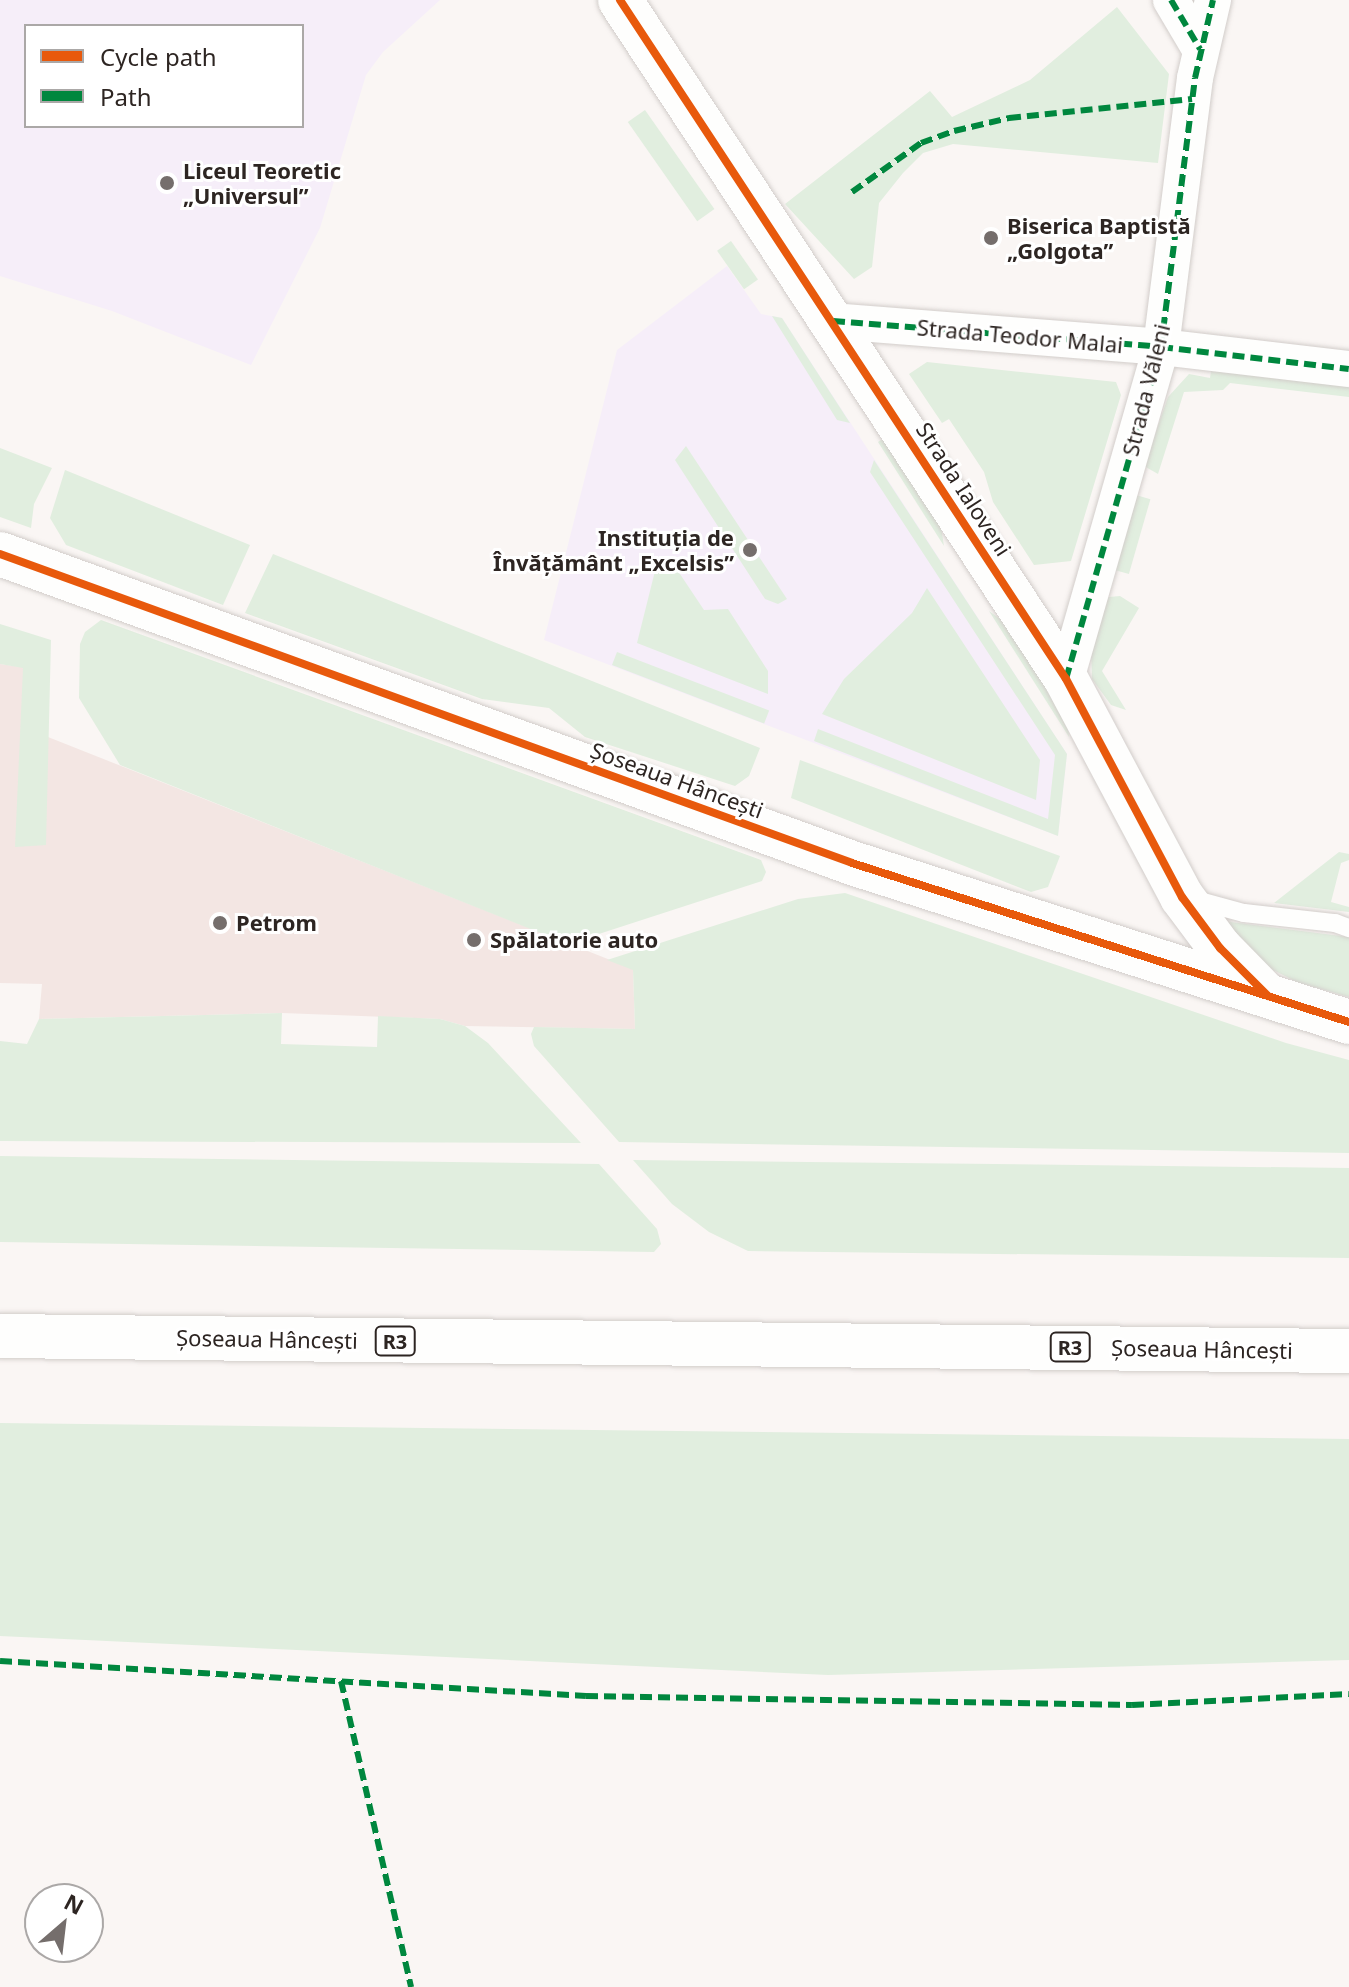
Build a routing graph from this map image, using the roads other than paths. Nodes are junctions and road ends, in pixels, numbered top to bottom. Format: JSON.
{"nodes":[{"id":1,"x":620,"y":0,"type":"edge"},
{"id":2,"x":1171,"y":0,"type":"edge"},
{"id":3,"x":1213,"y":0,"type":"edge"},
{"id":4,"x":1200,"y":49,"type":"junction"},
{"id":5,"x":833,"y":321,"type":"junction"},
{"id":6,"x":1161,"y":347,"type":"junction"},
{"id":7,"x":1349,"y":369,"type":"edge"},
{"id":8,"x":0,"y":554,"type":"edge"},
{"id":9,"x":1066,"y":679,"type":"junction"},
{"id":10,"x":1182,"y":897,"type":"junction"},
{"id":11,"x":1349,"y":928,"type":"edge"},
{"id":12,"x":1271,"y":999,"type":"junction"},
{"id":13,"x":1349,"y":1022,"type":"edge"},
{"id":14,"x":0,"y":1336,"type":"edge"},
{"id":15,"x":1349,"y":1351,"type":"edge"}],
"edges":[{"from":1,"to":5,"type":"main road","name":"Strada Ialoveni"},
{"from":2,"to":4,"type":"street"},
{"from":3,"to":4,"type":"street","name":"Strada Văleni"},
{"from":4,"to":6,"type":"street","name":"Strada Văleni"},
{"from":5,"to":6,"type":"street","name":"Strada Teodor Malai"},
{"from":5,"to":9,"type":"main road","name":"Strada Ialoveni"},
{"from":6,"to":7,"type":"street","name":"Strada Teodor Malai"},
{"from":6,"to":9,"type":"street","name":"Strada Văleni"},
{"from":8,"to":12,"type":"main road","name":"Șoseaua Hâncești"},
{"from":9,"to":10,"type":"main road","name":"Strada Ialoveni"},
{"from":10,"to":11,"type":"lane"},
{"from":10,"to":12,"type":"main road","name":"Strada Ialoveni"},
{"from":12,"to":13,"type":"main road","name":"Șoseaua Hâncești"},
{"from":14,"to":15,"type":"main road","name":"Șoseaua Hâncești","number":"R3"}]}
